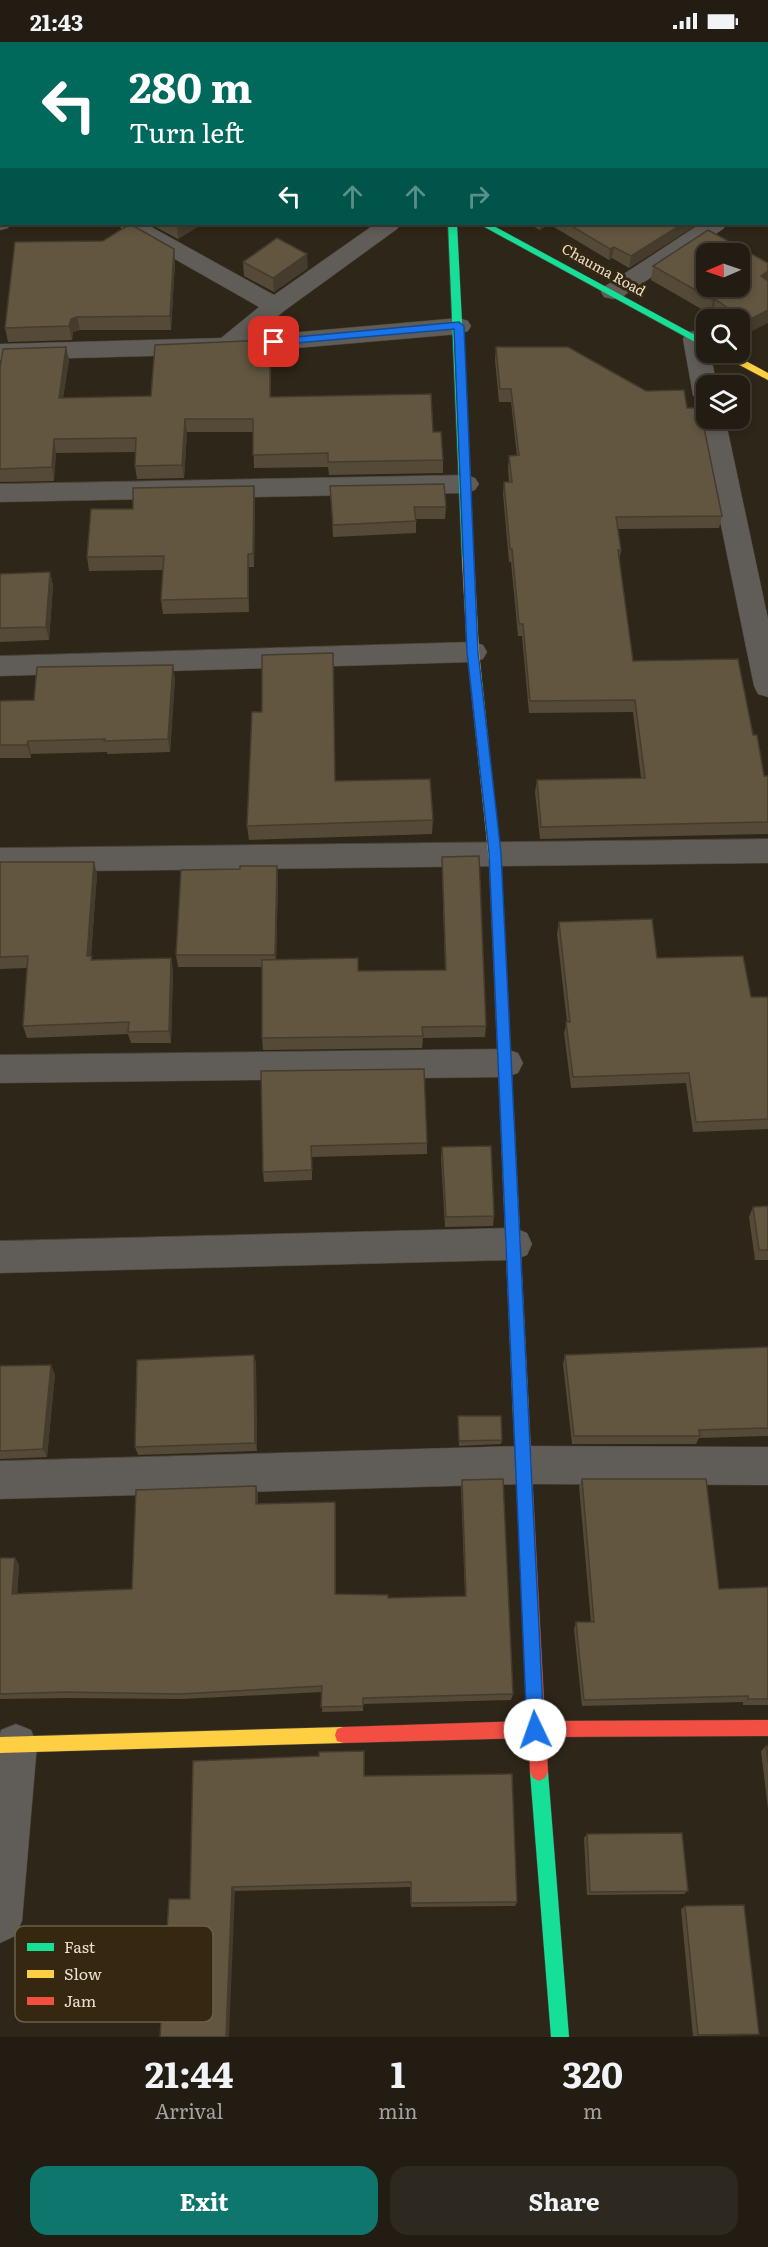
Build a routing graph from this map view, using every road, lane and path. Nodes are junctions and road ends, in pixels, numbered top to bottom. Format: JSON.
{"nodes":[{"id":1,"x":132,"y":225,"type":"edge"},
{"id":2,"x":388,"y":225,"type":"edge"},
{"id":3,"x":452,"y":225,"type":"edge"},
{"id":4,"x":486,"y":225,"type":"edge"},
{"id":5,"x":714,"y":225,"type":"edge"},
{"id":6,"x":613,"y":292,"type":"junction"},
{"id":7,"x":275,"y":306,"type":"junction"},
{"id":8,"x":459,"y":326,"type":"junction"},
{"id":9,"x":696,"y":339,"type":"edge"},
{"id":10,"x":227,"y":346,"type":"junction"},
{"id":11,"x":0,"y":352,"type":"edge"},
{"id":12,"x":741,"y":363,"type":"edge"},
{"id":13,"x":768,"y":377,"type":"edge"},
{"id":14,"x":715,"y":429,"type":"edge"},
{"id":15,"x":466,"y":483,"type":"junction"},
{"id":16,"x":0,"y":493,"type":"edge"},
{"id":17,"x":758,"y":593,"type":"edge"},
{"id":18,"x":472,"y":652,"type":"junction"},
{"id":19,"x":0,"y":666,"type":"edge"},
{"id":20,"x":768,"y":686,"type":"edge"},
{"id":21,"x":768,"y":851,"type":"edge"},
{"id":22,"x":495,"y":853,"type":"junction"},
{"id":23,"x":0,"y":860,"type":"edge"},
{"id":24,"x":506,"y":1063,"type":"junction"},
{"id":25,"x":0,"y":1069,"type":"edge"},
{"id":26,"x":514,"y":1244,"type":"junction"},
{"id":27,"x":0,"y":1257,"type":"edge"},
{"id":28,"x":522,"y":1465,"type":"junction"},
{"id":29,"x":768,"y":1466,"type":"edge"},
{"id":30,"x":0,"y":1480,"type":"edge"},
{"id":31,"x":768,"y":1728,"type":"edge"},
{"id":32,"x":535,"y":1730,"type":"junction"},
{"id":33,"x":8,"y":1745,"type":"edge"},
{"id":34,"x":0,"y":1921,"type":"edge"},
{"id":35,"x":560,"y":2037,"type":"edge"}],
"edges":[{"from":1,"to":7,"type":"street"},
{"from":2,"to":7,"type":"street"},
{"from":3,"to":8,"type":"street"},
{"from":4,"to":6,"type":"street","name":"Chauma Road"},
{"from":5,"to":6,"type":"street"},
{"from":6,"to":9,"type":"street","name":"Chauma Road"},
{"from":7,"to":10,"type":"street"},
{"from":8,"to":10,"type":"street"},
{"from":8,"to":15,"type":"street"},
{"from":10,"to":11,"type":"street"},
{"from":12,"to":13,"type":"street"},
{"from":14,"to":17,"type":"street"},
{"from":15,"to":16,"type":"street"},
{"from":15,"to":18,"type":"street"},
{"from":17,"to":20,"type":"street"},
{"from":18,"to":19,"type":"street"},
{"from":18,"to":22,"type":"street"},
{"from":21,"to":22,"type":"street"},
{"from":22,"to":23,"type":"street"},
{"from":22,"to":24,"type":"street"},
{"from":24,"to":25,"type":"street"},
{"from":24,"to":26,"type":"street"},
{"from":26,"to":27,"type":"street"},
{"from":26,"to":28,"type":"street"},
{"from":28,"to":29,"type":"street"},
{"from":28,"to":30,"type":"street"},
{"from":28,"to":32,"type":"street"},
{"from":31,"to":32,"type":"street"},
{"from":32,"to":33,"type":"street"},
{"from":32,"to":35,"type":"street"},
{"from":33,"to":34,"type":"street"}]}
